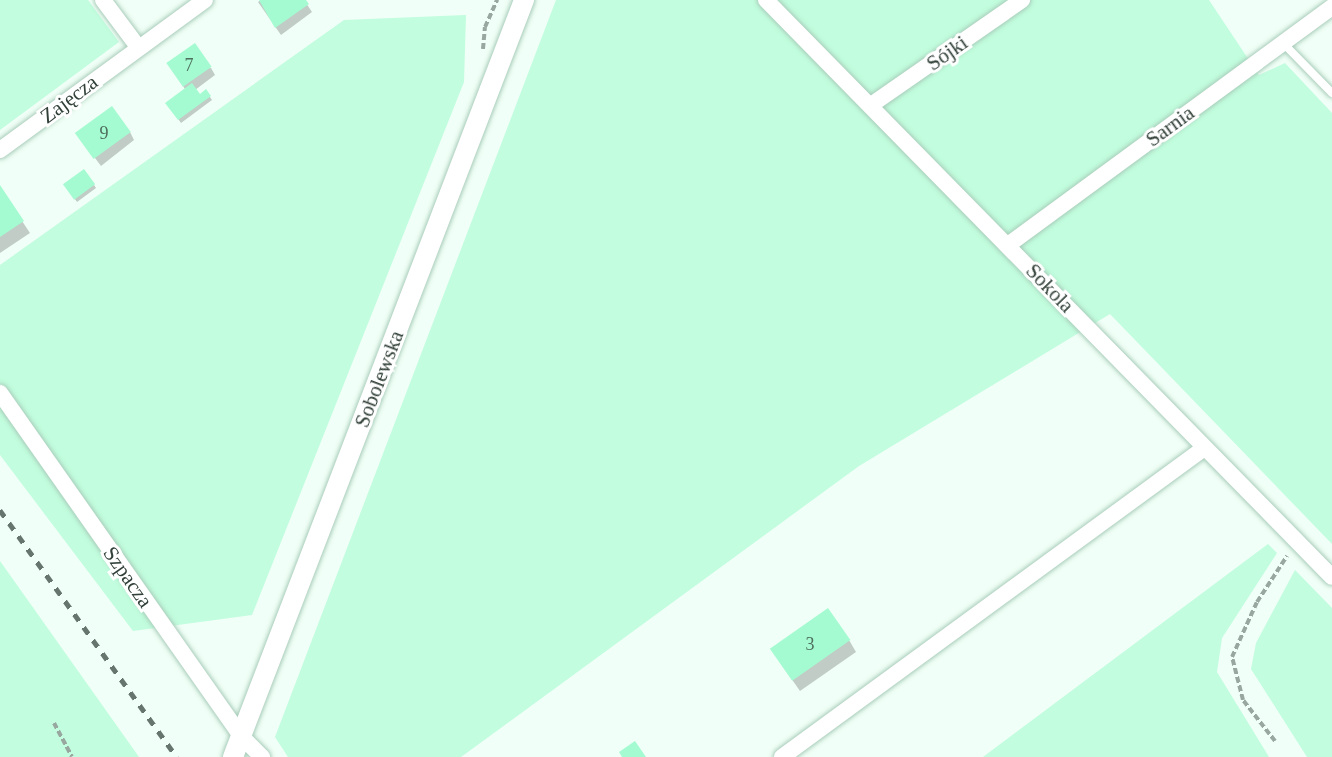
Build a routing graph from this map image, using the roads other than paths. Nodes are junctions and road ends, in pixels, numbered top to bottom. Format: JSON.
{"nodes":[{"id":1,"x":103,"y":0,"type":"edge"},
{"id":2,"x":205,"y":0,"type":"edge"},
{"id":3,"x":524,"y":0,"type":"edge"},
{"id":4,"x":766,"y":0,"type":"edge"},
{"id":5,"x":1022,"y":0,"type":"edge"},
{"id":6,"x":1332,"y":7,"type":"edge"},
{"id":7,"x":1283,"y":43,"type":"junction"},
{"id":8,"x":138,"y":47,"type":"junction"},
{"id":9,"x":1332,"y":93,"type":"edge"},
{"id":10,"x":871,"y":105,"type":"junction"},
{"id":11,"x":0,"y":150,"type":"edge"},
{"id":12,"x":1008,"y":245,"type":"junction"},
{"id":13,"x":0,"y":393,"type":"edge"},
{"id":14,"x":1203,"y":449,"type":"junction"},
{"id":15,"x":1332,"y":577,"type":"edge"},
{"id":16,"x":241,"y":736,"type":"junction"},
{"id":17,"x":233,"y":757,"type":"edge"},
{"id":18,"x":262,"y":757,"type":"edge"},
{"id":19,"x":782,"y":757,"type":"edge"}],
"edges":[{"from":1,"to":8,"type":"street"},
{"from":2,"to":8,"type":"street","name":"Zajęcza"},
{"from":3,"to":16,"type":"street","name":"Sobolewska"},
{"from":4,"to":10,"type":"street","name":"Sokola"},
{"from":5,"to":10,"type":"street","name":"Sójki"},
{"from":6,"to":7,"type":"street","name":"Sarnia"},
{"from":7,"to":9,"type":"lane"},
{"from":7,"to":12,"type":"street","name":"Sarnia"},
{"from":8,"to":11,"type":"street","name":"Zajęcza"},
{"from":10,"to":12,"type":"street","name":"Sokola"},
{"from":12,"to":14,"type":"street","name":"Sokola"},
{"from":13,"to":16,"type":"street","name":"Szpacza"},
{"from":14,"to":15,"type":"street","name":"Sokola"},
{"from":14,"to":19,"type":"street"},
{"from":16,"to":17,"type":"street","name":"Sobolewska"},
{"from":16,"to":18,"type":"street","name":"Szpacza"}]}
